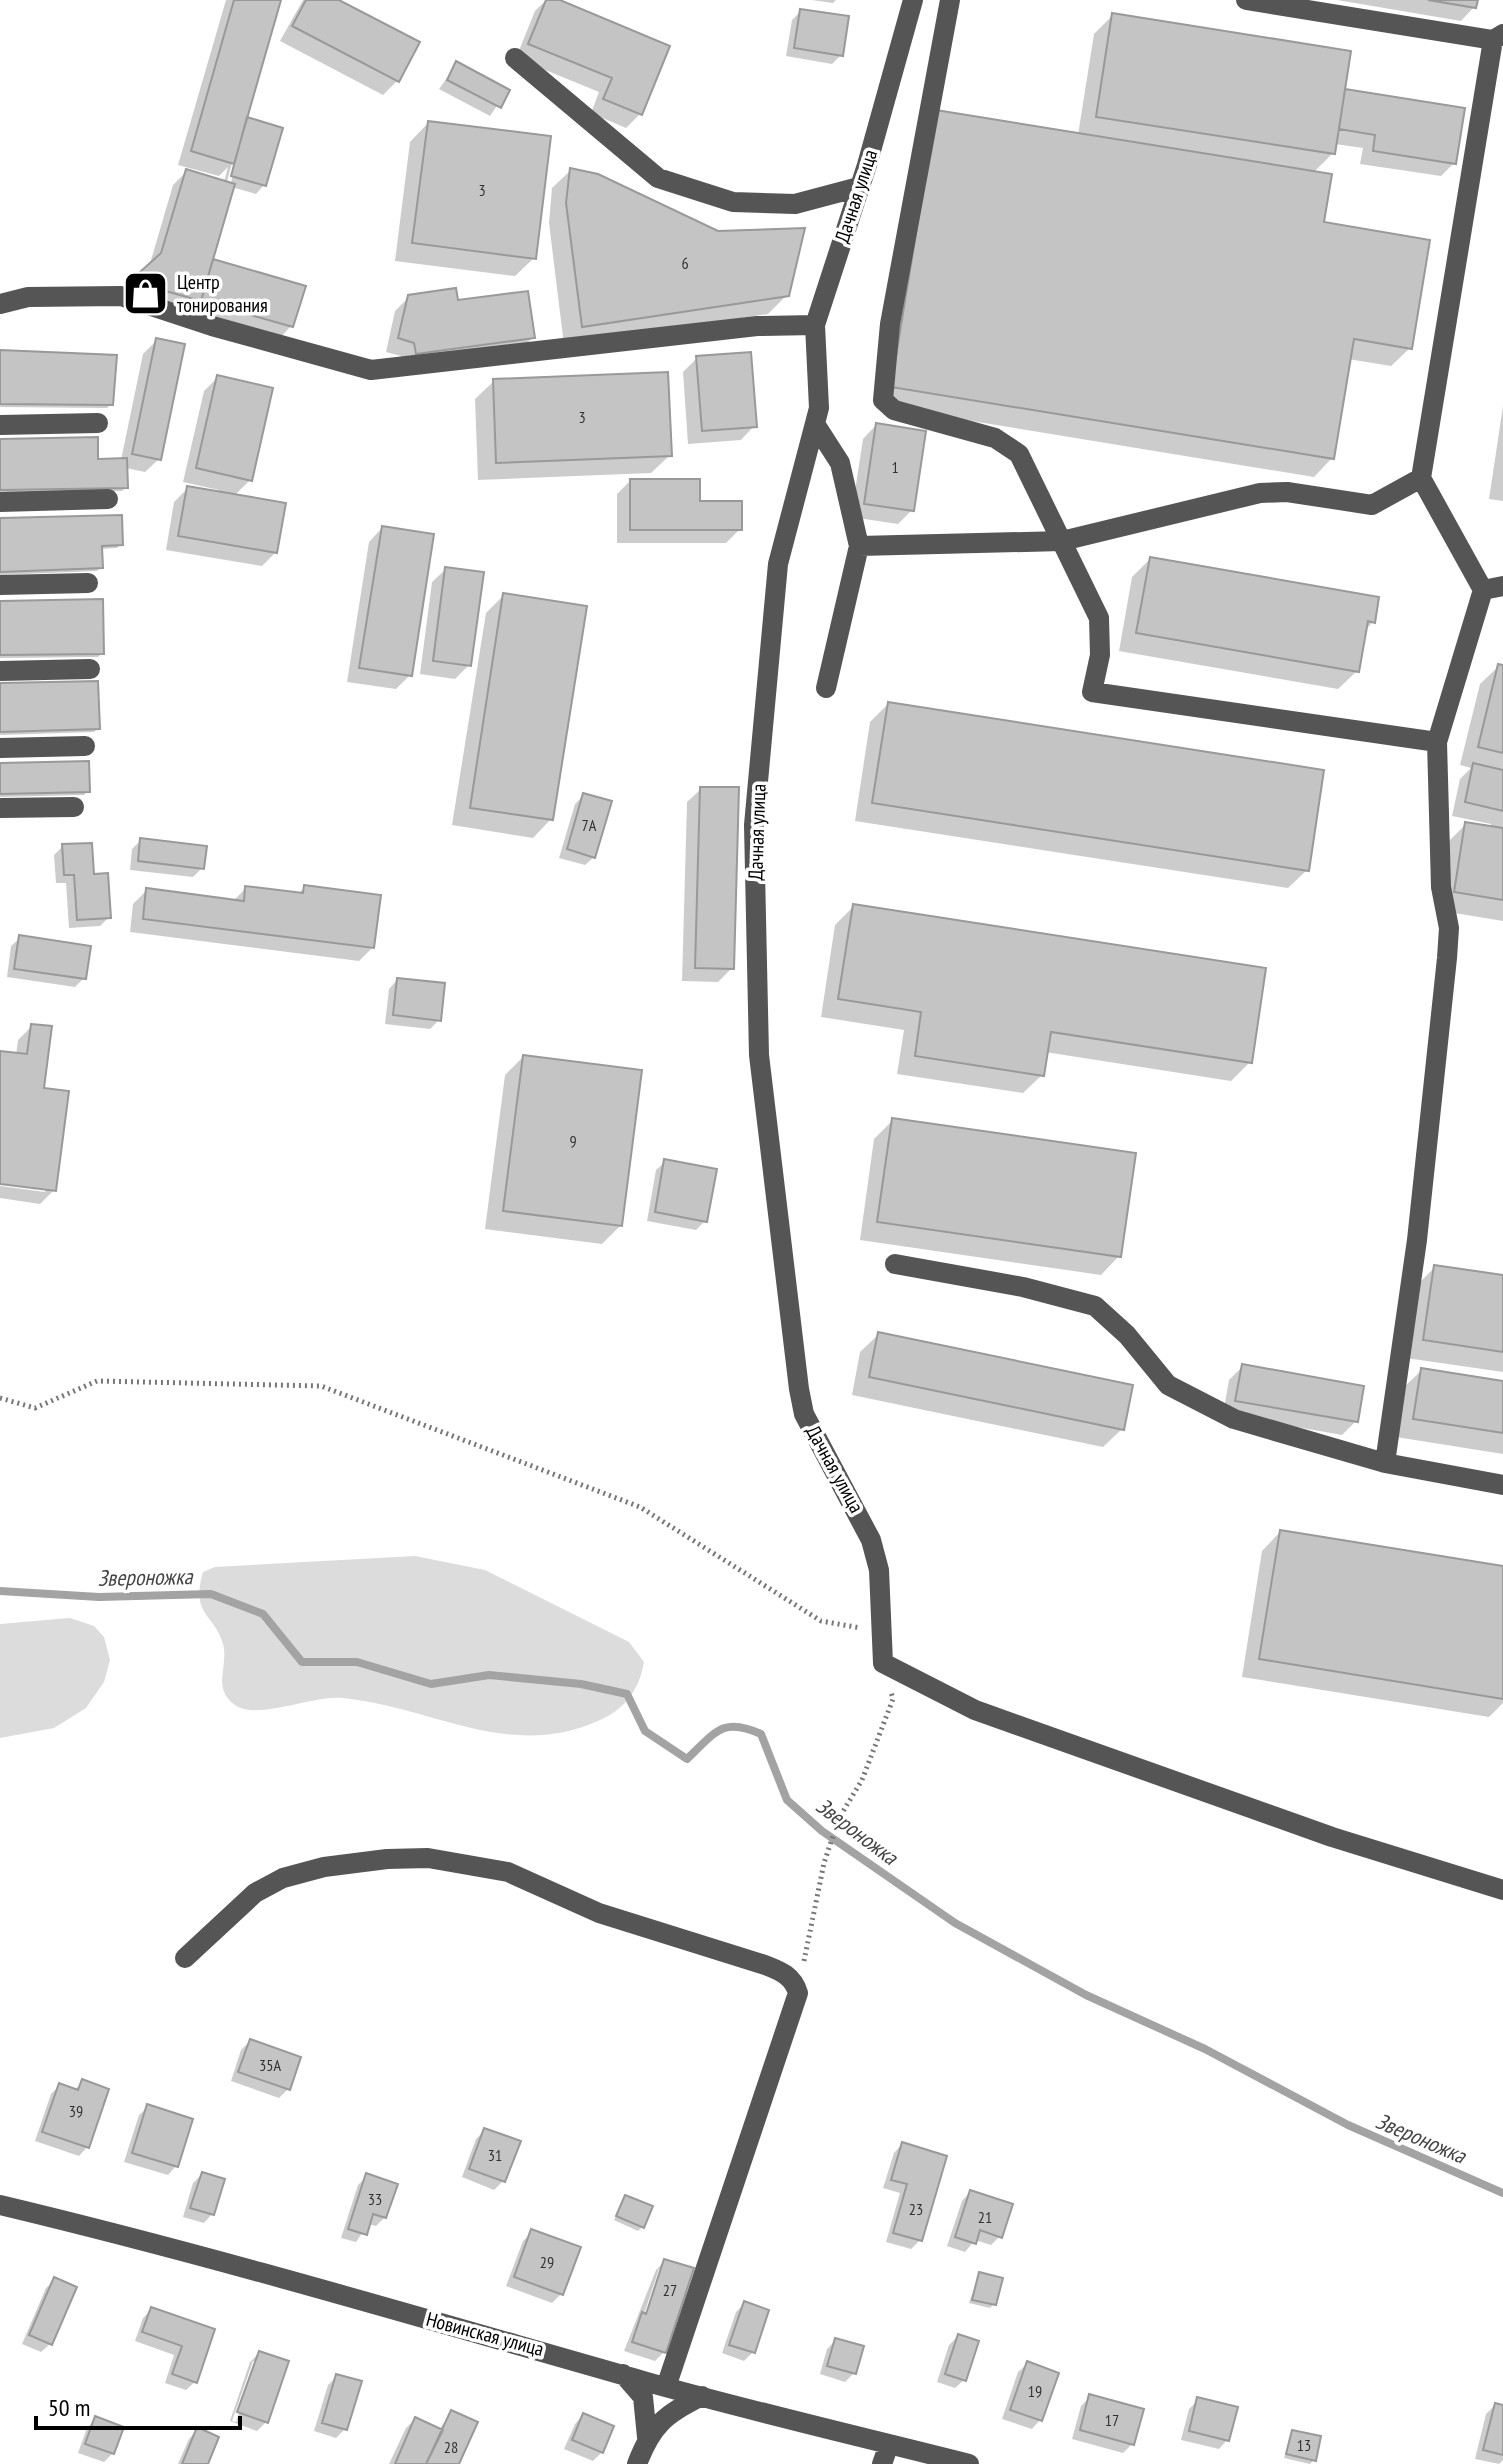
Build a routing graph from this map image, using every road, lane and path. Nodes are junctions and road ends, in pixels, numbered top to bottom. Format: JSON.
{"nodes":[{"id":1,"x":913,"y":0,"type":"edge"},
{"id":2,"x":950,"y":0,"type":"edge"},
{"id":3,"x":1246,"y":0,"type":"edge"},
{"id":4,"x":1498,"y":37,"type":"edge"},
{"id":5,"x":515,"y":58,"type":"dead end"},
{"id":6,"x":859,"y":187,"type":"junction"},
{"id":7,"x":0,"y":304,"type":"edge"},
{"id":8,"x":815,"y":325,"type":"junction"},
{"id":9,"x":98,"y":423,"type":"dead end"},
{"id":10,"x":815,"y":424,"type":"junction"},
{"id":11,"x":0,"y":425,"type":"edge"},
{"id":12,"x":1421,"y":478,"type":"junction"},
{"id":13,"x":108,"y":499,"type":"dead end"},
{"id":14,"x":0,"y":502,"type":"edge"},
{"id":15,"x":1062,"y":541,"type":"junction"},
{"id":16,"x":859,"y":546,"type":"junction"},
{"id":17,"x":88,"y":583,"type":"dead end"},
{"id":18,"x":0,"y":585,"type":"edge"},
{"id":19,"x":1493,"y":588,"type":"edge"},
{"id":20,"x":90,"y":669,"type":"dead end"},
{"id":21,"x":0,"y":671,"type":"edge"},
{"id":22,"x":826,"y":688,"type":"dead end"},
{"id":23,"x":1437,"y":742,"type":"junction"},
{"id":24,"x":85,"y":746,"type":"dead end"},
{"id":25,"x":0,"y":748,"type":"edge"},
{"id":26,"x":74,"y":807,"type":"dead end"},
{"id":27,"x":0,"y":808,"type":"edge"},
{"id":28,"x":895,"y":1264,"type":"dead end"},
{"id":29,"x":0,"y":1398,"type":"edge"},
{"id":30,"x":1385,"y":1463,"type":"junction"},
{"id":31,"x":1503,"y":1485,"type":"edge"},
{"id":32,"x":881,"y":1631,"type":"junction"},
{"id":33,"x":883,"y":1663,"type":"junction"},
{"id":34,"x":1503,"y":1890,"type":"edge"},
{"id":35,"x":185,"y":1958,"type":"dead end"},
{"id":36,"x":798,"y":1993,"type":"junction"},
{"id":37,"x":0,"y":2205,"type":"edge"},
{"id":38,"x":623,"y":2374,"type":"junction"},
{"id":39,"x":666,"y":2387,"type":"junction"},
{"id":40,"x":702,"y":2396,"type":"junction"},
{"id":41,"x":647,"y":2437,"type":"junction"},
{"id":42,"x":889,"y":2444,"type":"junction"},
{"id":43,"x":637,"y":2464,"type":"edge"},
{"id":44,"x":882,"y":2464,"type":"edge"},
{"id":45,"x":969,"y":2464,"type":"edge"}],
"edges":[{"from":1,"to":6,"type":"street","name":"Дачная улица"},
{"from":2,"to":15,"type":"street"},
{"from":3,"to":4,"type":"street"},
{"from":4,"to":12,"type":"street"},
{"from":5,"to":6,"type":"street"},
{"from":6,"to":8,"type":"street","name":"Дачная улица"},
{"from":7,"to":8,"type":"street"},
{"from":8,"to":10,"type":"street","name":"Дачная улица"},
{"from":9,"to":11,"type":"street"},
{"from":10,"to":16,"type":"street"},
{"from":10,"to":32,"type":"street","name":"Дачная улица"},
{"from":12,"to":15,"type":"street"},
{"from":12,"to":19,"type":"street"},
{"from":13,"to":14,"type":"street"},
{"from":15,"to":16,"type":"street"},
{"from":15,"to":23,"type":"street"},
{"from":16,"to":22,"type":"street"},
{"from":17,"to":18,"type":"street"},
{"from":19,"to":23,"type":"street"},
{"from":20,"to":21,"type":"street"},
{"from":23,"to":30,"type":"street"},
{"from":24,"to":25,"type":"street"},
{"from":26,"to":27,"type":"street"},
{"from":28,"to":30,"type":"street"},
{"from":29,"to":32,"type":"path"},
{"from":30,"to":31,"type":"street"},
{"from":32,"to":33,"type":"street","name":"Дачная улица"},
{"from":33,"to":34,"type":"street"},
{"from":33,"to":36,"type":"path"},
{"from":35,"to":36,"type":"street"},
{"from":36,"to":39,"type":"street"},
{"from":37,"to":38,"type":"street","name":"Новинская улица"},
{"from":38,"to":39,"type":"street","name":"Новинская улица"},
{"from":38,"to":41,"type":"street"},
{"from":39,"to":40,"type":"street","name":"Новинская улица"},
{"from":40,"to":41,"type":"street"},
{"from":40,"to":42,"type":"street","name":"Новинская улица"},
{"from":41,"to":43,"type":"street"},
{"from":42,"to":44,"type":"street"},
{"from":42,"to":45,"type":"street","name":"Новинская улица"}]}
